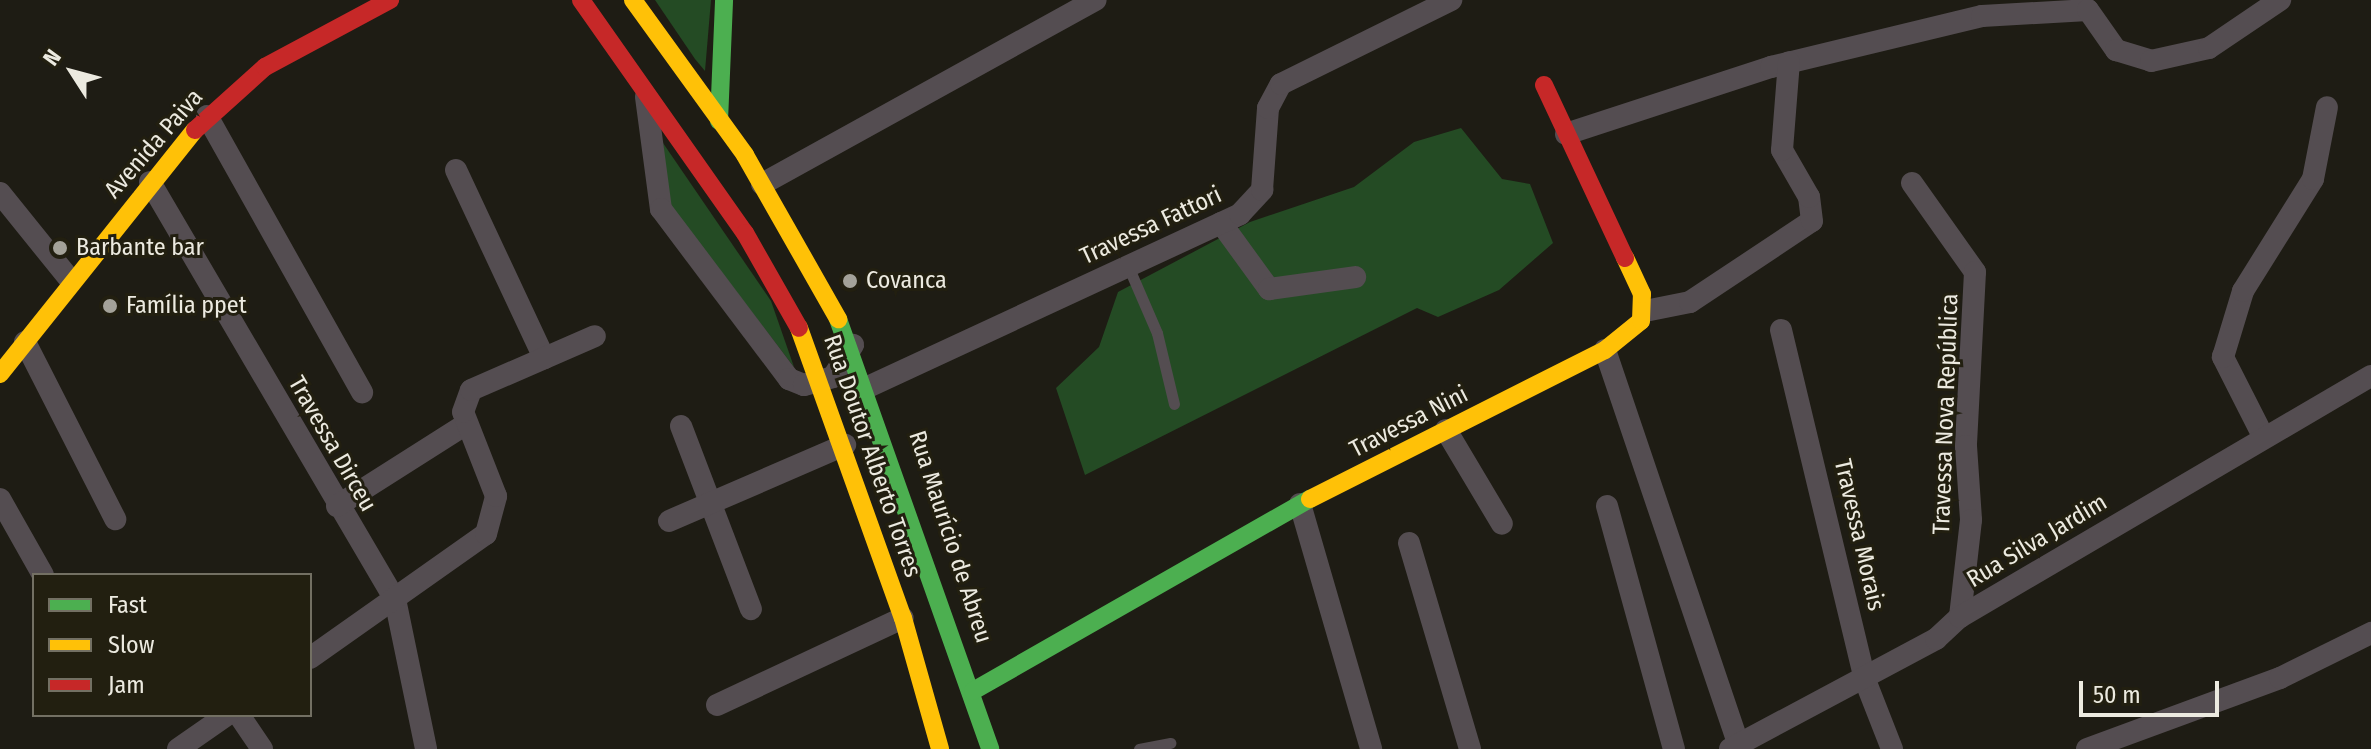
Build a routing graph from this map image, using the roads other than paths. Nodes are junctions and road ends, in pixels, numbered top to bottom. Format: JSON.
{"nodes":[{"id":1,"x":390,"y":0,"type":"edge"},
{"id":2,"x":581,"y":0,"type":"edge"},
{"id":3,"x":633,"y":0,"type":"edge"},
{"id":4,"x":724,"y":0,"type":"edge"},
{"id":5,"x":1096,"y":0,"type":"edge"},
{"id":6,"x":1451,"y":0,"type":"edge"},
{"id":7,"x":2280,"y":0,"type":"edge"},
{"id":8,"x":1789,"y":62,"type":"junction"},
{"id":9,"x":1544,"y":85,"type":"dead end"},
{"id":10,"x":646,"y":91,"type":"junction"},
{"id":11,"x":2327,"y":107,"type":"dead end"},
{"id":12,"x":207,"y":116,"type":"junction"},
{"id":13,"x":719,"y":121,"type":"junction"},
{"id":14,"x":1566,"y":134,"type":"junction"},
{"id":15,"x":456,"y":170,"type":"dead end"},
{"id":16,"x":150,"y":182,"type":"junction"},
{"id":17,"x":1912,"y":183,"type":"dead end"},
{"id":18,"x":762,"y":184,"type":"junction"},
{"id":19,"x":0,"y":193,"type":"edge"},
{"id":20,"x":1221,"y":223,"type":"junction"},
{"id":21,"x":1128,"y":266,"type":"junction"},
{"id":22,"x":1355,"y":277,"type":"dead end"},
{"id":23,"x":71,"y":281,"type":"junction"},
{"id":24,"x":1645,"y":311,"type":"junction"},
{"id":25,"x":1781,"y":330,"type":"dead end"},
{"id":26,"x":595,"y":336,"type":"dead end"},
{"id":27,"x":25,"y":342,"type":"junction"},
{"id":28,"x":853,"y":345,"type":"junction"},
{"id":29,"x":1605,"y":350,"type":"junction"},
{"id":30,"x":544,"y":358,"type":"junction"},
{"id":31,"x":0,"y":374,"type":"edge"},
{"id":32,"x":2371,"y":376,"type":"edge"},
{"id":33,"x":825,"y":380,"type":"junction"},
{"id":34,"x":870,"y":386,"type":"junction"},
{"id":35,"x":362,"y":392,"type":"dead end"},
{"id":36,"x":1174,"y":404,"type":"dead end"},
{"id":37,"x":466,"y":424,"type":"junction"},
{"id":38,"x":681,"y":426,"type":"dead end"},
{"id":39,"x":1446,"y":430,"type":"junction"},
{"id":40,"x":2263,"y":436,"type":"junction"},
{"id":41,"x":845,"y":445,"type":"junction"},
{"id":42,"x":0,"y":499,"type":"edge"},
{"id":43,"x":711,"y":503,"type":"junction"},
{"id":44,"x":1300,"y":504,"type":"junction"},
{"id":45,"x":337,"y":506,"type":"junction"},
{"id":46,"x":1607,"y":506,"type":"dead end"},
{"id":47,"x":115,"y":519,"type":"dead end"},
{"id":48,"x":669,"y":521,"type":"dead end"},
{"id":49,"x":1502,"y":524,"type":"dead end"},
{"id":50,"x":1409,"y":543,"type":"dead end"},
{"id":51,"x":42,"y":573,"type":"edge"},
{"id":52,"x":395,"y":599,"type":"junction"},
{"id":53,"x":751,"y":609,"type":"dead end"},
{"id":54,"x":1960,"y":617,"type":"junction"},
{"id":55,"x":903,"y":618,"type":"junction"},
{"id":56,"x":2371,"y":633,"type":"edge"},
{"id":57,"x":312,"y":657,"type":"edge"},
{"id":58,"x":1865,"y":680,"type":"junction"},
{"id":59,"x":973,"y":691,"type":"junction"},
{"id":60,"x":717,"y":705,"type":"dead end"},
{"id":61,"x":224,"y":717,"type":"edge"},
{"id":62,"x":240,"y":717,"type":"edge"},
{"id":63,"x":1170,"y":743,"type":"dead end"},
{"id":64,"x":1734,"y":747,"type":"edge"},
{"id":65,"x":178,"y":749,"type":"edge"},
{"id":66,"x":262,"y":749,"type":"edge"},
{"id":67,"x":426,"y":749,"type":"edge"},
{"id":68,"x":940,"y":749,"type":"edge"},
{"id":69,"x":990,"y":749,"type":"edge"},
{"id":70,"x":1139,"y":749,"type":"edge"},
{"id":71,"x":1371,"y":749,"type":"edge"},
{"id":72,"x":1470,"y":749,"type":"edge"},
{"id":73,"x":1674,"y":749,"type":"edge"},
{"id":74,"x":1892,"y":749,"type":"edge"},
{"id":75,"x":2087,"y":749,"type":"edge"}],
"edges":[{"from":1,"to":12,"type":"main road","name":"Avenida Paiva"},
{"from":2,"to":10,"type":"main road","name":"Rua Doutor Alberto Torres"},
{"from":3,"to":13,"type":"main road","name":"Rua Maurício de Abreu"},
{"from":4,"to":13,"type":"main road"},
{"from":5,"to":18,"type":"street"},
{"from":6,"to":20,"type":"street","name":"Travessa Fattori"},
{"from":7,"to":8,"type":"street"},
{"from":8,"to":14,"type":"street"},
{"from":8,"to":24,"type":"street"},
{"from":9,"to":14,"type":"main road"},
{"from":10,"to":33,"type":"main road","name":"Rua Doutor Alberto Torres"},
{"from":10,"to":33,"type":"street"},
{"from":11,"to":40,"type":"street"},
{"from":12,"to":16,"type":"main road","name":"Avenida Paiva"},
{"from":12,"to":35,"type":"street"},
{"from":13,"to":18,"type":"main road","name":"Rua Maurício de Abreu"},
{"from":14,"to":24,"type":"main road"},
{"from":15,"to":30,"type":"street"},
{"from":16,"to":23,"type":"main road","name":"Avenida Paiva"},
{"from":16,"to":45,"type":"street","name":"Travessa Dirceu"},
{"from":17,"to":54,"type":"street","name":"Travessa Nova República"},
{"from":18,"to":28,"type":"main road","name":"Rua Maurício de Abreu"},
{"from":19,"to":23,"type":"street"},
{"from":20,"to":21,"type":"street","name":"Travessa Fattori"},
{"from":20,"to":22,"type":"street"},
{"from":21,"to":34,"type":"street","name":"Travessa Fattori"},
{"from":21,"to":36,"type":"lane"},
{"from":23,"to":27,"type":"main road","name":"Avenida Paiva"},
{"from":24,"to":29,"type":"main road","name":"Travessa Nini"},
{"from":25,"to":58,"type":"street","name":"Travessa Morais"},
{"from":26,"to":30,"type":"street"},
{"from":27,"to":31,"type":"main road","name":"Avenida Paiva"},
{"from":27,"to":47,"type":"street"},
{"from":28,"to":33,"type":"street"},
{"from":28,"to":34,"type":"main road","name":"Rua Maurício de Abreu"},
{"from":29,"to":39,"type":"main road","name":"Travessa Nini"},
{"from":29,"to":64,"type":"street"},
{"from":30,"to":37,"type":"street"},
{"from":32,"to":40,"type":"street","name":"Rua Silva Jardim"},
{"from":33,"to":41,"type":"main road","name":"Rua Doutor Alberto Torres"},
{"from":34,"to":59,"type":"main road","name":"Rua Maurício de Abreu"},
{"from":37,"to":45,"type":"street"},
{"from":37,"to":52,"type":"street"},
{"from":38,"to":43,"type":"street"},
{"from":39,"to":44,"type":"main road","name":"Travessa Nini"},
{"from":39,"to":49,"type":"street"},
{"from":40,"to":54,"type":"street","name":"Rua Silva Jardim"},
{"from":41,"to":43,"type":"street"},
{"from":41,"to":55,"type":"main road","name":"Rua Doutor Alberto Torres"},
{"from":42,"to":51,"type":"street"},
{"from":43,"to":48,"type":"street"},
{"from":43,"to":53,"type":"street"},
{"from":44,"to":59,"type":"main road","name":"Travessa Nini"},
{"from":44,"to":71,"type":"street"},
{"from":45,"to":52,"type":"street","name":"Travessa Dirceu"},
{"from":46,"to":73,"type":"street"},
{"from":50,"to":72,"type":"street"},
{"from":52,"to":57,"type":"street"},
{"from":52,"to":67,"type":"street","name":"Travessa Dirceu"},
{"from":54,"to":58,"type":"street","name":"Rua Silva Jardim"},
{"from":55,"to":60,"type":"street"},
{"from":55,"to":68,"type":"main road","name":"Rua Doutor Alberto Torres"},
{"from":56,"to":75,"type":"street"},
{"from":58,"to":64,"type":"street","name":"Rua Silva Jardim"},
{"from":58,"to":74,"type":"street","name":"Travessa Morais"},
{"from":59,"to":69,"type":"main road","name":"Rua Maurício de Abreu"},
{"from":61,"to":65,"type":"street"},
{"from":62,"to":66,"type":"street"},
{"from":63,"to":70,"type":"lane"}]}
